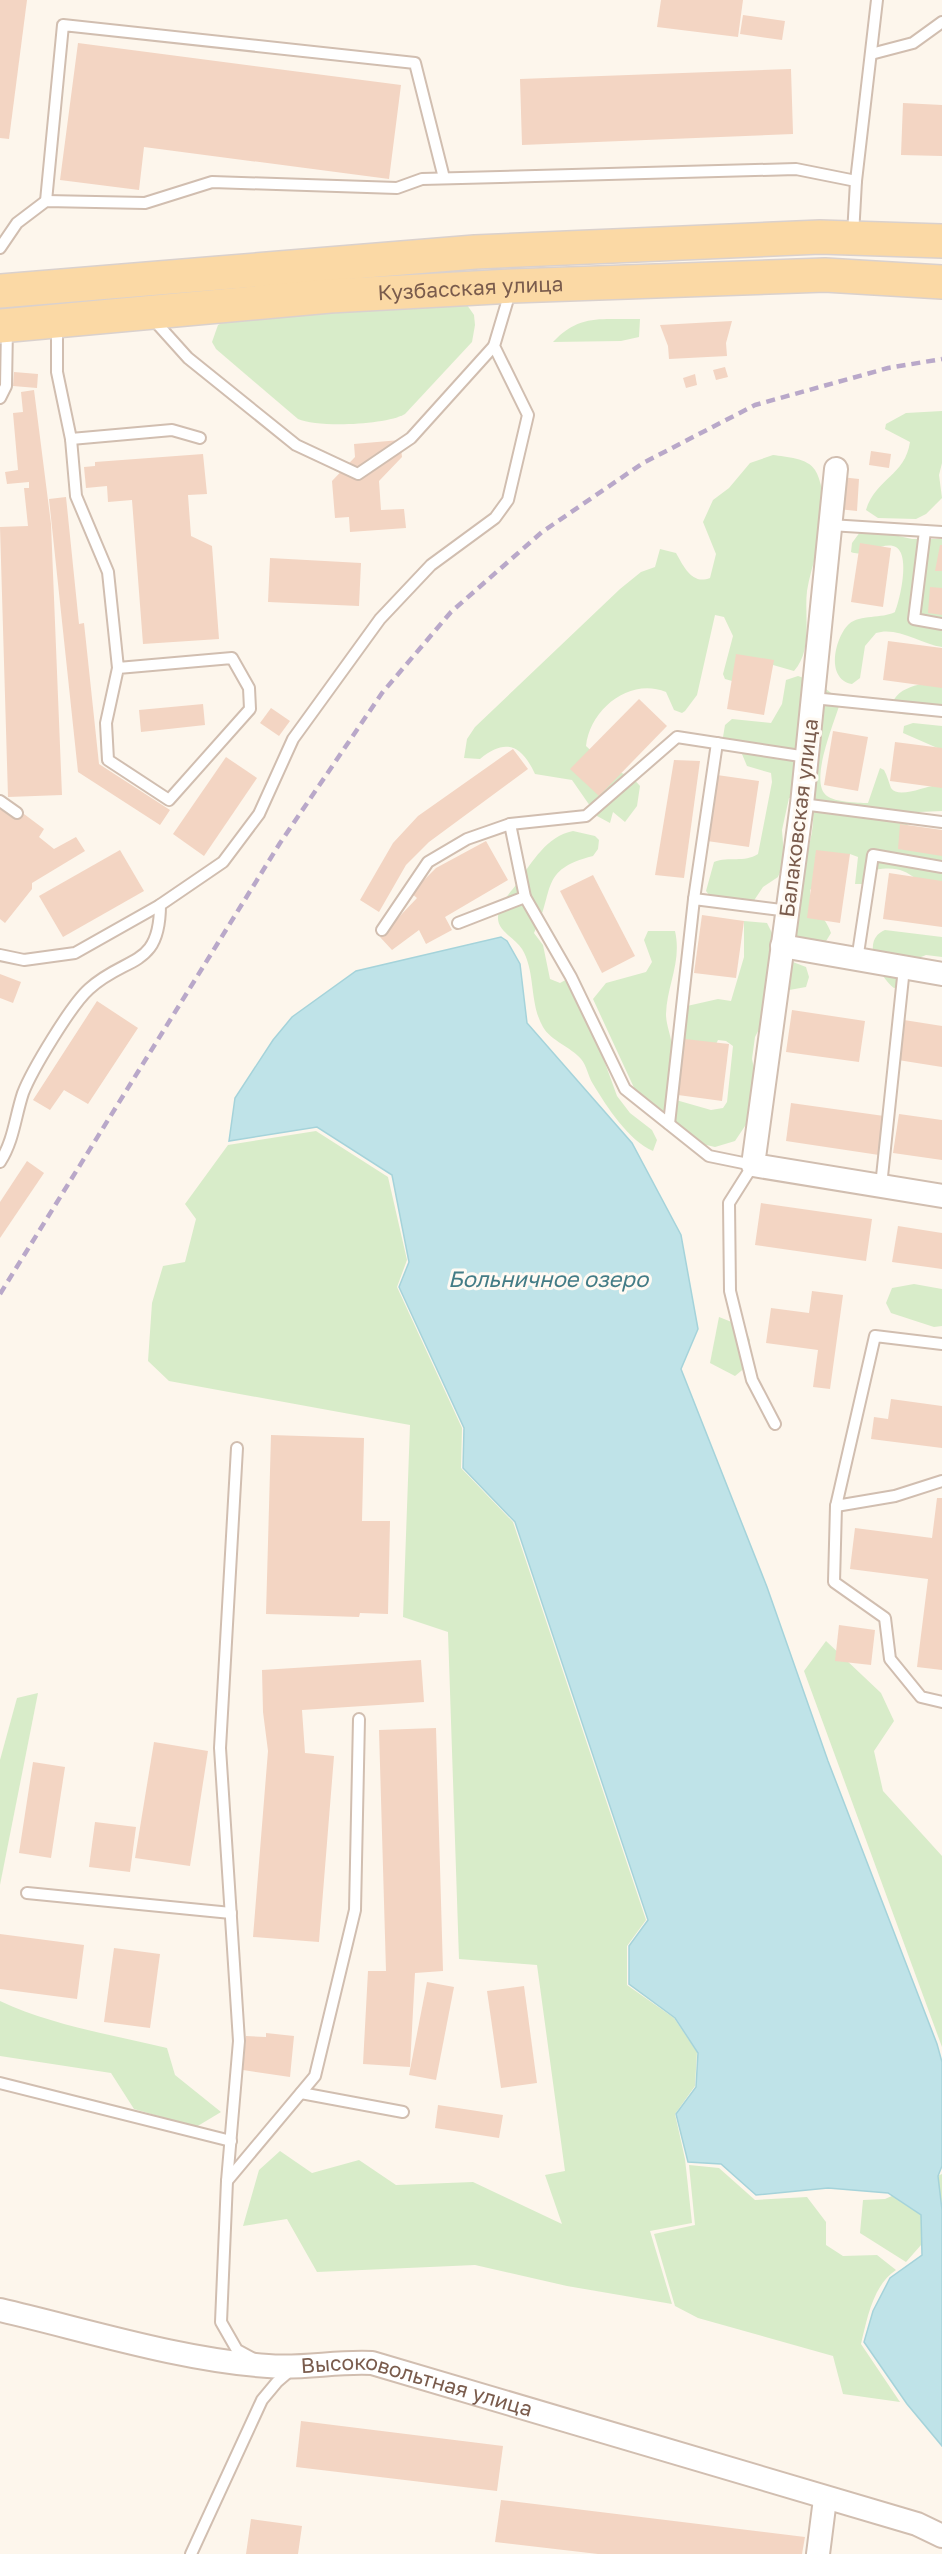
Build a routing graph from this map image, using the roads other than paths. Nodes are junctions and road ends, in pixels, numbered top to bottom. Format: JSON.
{"nodes":[{"id":1,"x":877,"y":0,"type":"edge"},
{"id":2,"x":942,"y":22,"type":"edge"},
{"id":3,"x":871,"y":54,"type":"junction"},
{"id":4,"x":444,"y":178,"type":"junction"},
{"id":5,"x":856,"y":181,"type":"junction"},
{"id":6,"x":46,"y":201,"type":"junction"},
{"id":7,"x":853,"y":238,"type":"junction"},
{"id":8,"x":942,"y":241,"type":"edge"},
{"id":9,"x":0,"y":248,"type":"edge"},
{"id":10,"x":942,"y":282,"type":"edge"},
{"id":11,"x":512,"y":286,"type":"junction"},
{"id":12,"x":0,"y":291,"type":"edge"},
{"id":13,"x":147,"y":313,"type":"junction"},
{"id":14,"x":57,"y":320,"type":"junction"},
{"id":15,"x":4,"y":326,"type":"edge"},
{"id":16,"x":494,"y":346,"type":"junction"},
{"id":17,"x":0,"y":398,"type":"edge"},
{"id":18,"x":200,"y":438,"type":"dead end"},
{"id":19,"x":71,"y":439,"type":"junction"},
{"id":20,"x":836,"y":469,"type":"dead end"},
{"id":21,"x":830,"y":525,"type":"junction"},
{"id":22,"x":925,"y":531,"type":"junction"},
{"id":23,"x":942,"y":532,"type":"edge"},
{"id":24,"x":942,"y":624,"type":"edge"},
{"id":25,"x":118,"y":668,"type":"junction"},
{"id":26,"x":813,"y":698,"type":"junction"},
{"id":27,"x":942,"y":711,"type":"edge"},
{"id":28,"x":717,"y":743,"type":"junction"},
{"id":29,"x":807,"y":757,"type":"junction"},
{"id":30,"x":0,"y":801,"type":"edge"},
{"id":31,"x":802,"y":804,"type":"junction"},
{"id":32,"x":17,"y":813,"type":"dead end"},
{"id":33,"x":942,"y":822,"type":"edge"},
{"id":34,"x":510,"y":824,"type":"junction"},
{"id":35,"x":942,"y":867,"type":"edge"},
{"id":36,"x":525,"y":897,"type":"junction"},
{"id":37,"x":694,"y":899,"type":"junction"},
{"id":38,"x":160,"y":905,"type":"junction"},
{"id":39,"x":789,"y":912,"type":"junction"},
{"id":40,"x":458,"y":923,"type":"dead end"},
{"id":41,"x":382,"y":930,"type":"dead end"},
{"id":42,"x":782,"y":946,"type":"junction"},
{"id":43,"x":0,"y":955,"type":"edge"},
{"id":44,"x":857,"y":961,"type":"junction"},
{"id":45,"x":904,"y":968,"type":"junction"},
{"id":46,"x":942,"y":974,"type":"edge"},
{"id":47,"x":669,"y":1124,"type":"junction"},
{"id":48,"x":0,"y":1162,"type":"edge"},
{"id":49,"x":753,"y":1165,"type":"junction"},
{"id":50,"x":881,"y":1186,"type":"junction"},
{"id":51,"x":942,"y":1196,"type":"edge"},
{"id":52,"x":942,"y":1344,"type":"edge"},
{"id":53,"x":775,"y":1424,"type":"dead end"},
{"id":54,"x":237,"y":1448,"type":"dead end"},
{"id":55,"x":942,"y":1481,"type":"edge"},
{"id":56,"x":836,"y":1506,"type":"junction"},
{"id":57,"x":942,"y":1702,"type":"edge"},
{"id":58,"x":359,"y":1719,"type":"dead end"},
{"id":59,"x":27,"y":1893,"type":"dead end"},
{"id":60,"x":231,"y":1913,"type":"junction"},
{"id":61,"x":0,"y":2083,"type":"edge"},
{"id":62,"x":301,"y":2093,"type":"junction"},
{"id":63,"x":403,"y":2112,"type":"dead end"},
{"id":64,"x":231,"y":2141,"type":"junction"},
{"id":65,"x":227,"y":2181,"type":"junction"},
{"id":66,"x":0,"y":2310,"type":"edge"},
{"id":67,"x":268,"y":2366,"type":"junction"},
{"id":68,"x":296,"y":2366,"type":"junction"},
{"id":69,"x":825,"y":2499,"type":"junction"},
{"id":70,"x":942,"y":2536,"type":"edge"},
{"id":71,"x":191,"y":2554,"type":"edge"},
{"id":72,"x":818,"y":2554,"type":"edge"}],
"edges":[{"from":1,"to":3,"type":"lane"},
{"from":2,"to":3,"type":"lane"},
{"from":3,"to":5,"type":"lane"},
{"from":4,"to":5,"type":"lane"},
{"from":4,"to":6,"type":"lane"},
{"from":4,"to":6,"type":"lane"},
{"from":5,"to":7,"type":"lane"},
{"from":6,"to":9,"type":"lane"},
{"from":7,"to":8,"type":"main road","name":"Кузбасская улица"},
{"from":7,"to":12,"type":"main road","name":"Кузбасская улица"},
{"from":10,"to":11,"type":"main road","name":"Кузбасская улица"},
{"from":11,"to":13,"type":"main road","name":"Кузбасская улица"},
{"from":11,"to":16,"type":"lane"},
{"from":13,"to":14,"type":"main road","name":"Кузбасская улица"},
{"from":13,"to":16,"type":"lane"},
{"from":14,"to":15,"type":"main road","name":"Кузбасская улица"},
{"from":14,"to":19,"type":"lane"},
{"from":15,"to":17,"type":"lane"},
{"from":16,"to":38,"type":"lane"},
{"from":18,"to":19,"type":"lane"},
{"from":19,"to":25,"type":"lane"},
{"from":20,"to":21,"type":"street","name":"Балаковская улица"},
{"from":21,"to":22,"type":"lane"},
{"from":21,"to":26,"type":"street","name":"Балаковская улица"},
{"from":22,"to":23,"type":"lane"},
{"from":22,"to":24,"type":"lane"},
{"from":25,"to":25,"type":"lane"},
{"from":26,"to":27,"type":"lane"},
{"from":26,"to":29,"type":"street","name":"Балаковская улица"},
{"from":28,"to":29,"type":"lane"},
{"from":28,"to":34,"type":"lane"},
{"from":28,"to":37,"type":"lane"},
{"from":29,"to":31,"type":"street","name":"Балаковская улица"},
{"from":30,"to":32,"type":"lane"},
{"from":31,"to":33,"type":"lane"},
{"from":31,"to":39,"type":"street","name":"Балаковская улица"},
{"from":34,"to":36,"type":"lane"},
{"from":34,"to":41,"type":"lane"},
{"from":35,"to":44,"type":"lane"},
{"from":36,"to":40,"type":"lane"},
{"from":36,"to":47,"type":"lane"},
{"from":37,"to":39,"type":"lane"},
{"from":37,"to":47,"type":"lane"},
{"from":38,"to":43,"type":"lane"},
{"from":38,"to":48,"type":"lane"},
{"from":39,"to":42,"type":"street","name":"Балаковская улица"},
{"from":42,"to":44,"type":"street"},
{"from":42,"to":49,"type":"street","name":"Балаковская улица"},
{"from":44,"to":45,"type":"street"},
{"from":45,"to":46,"type":"street"},
{"from":45,"to":50,"type":"lane"},
{"from":47,"to":49,"type":"lane"},
{"from":49,"to":50,"type":"street"},
{"from":49,"to":53,"type":"lane"},
{"from":50,"to":51,"type":"street"},
{"from":52,"to":56,"type":"lane"},
{"from":54,"to":60,"type":"lane"},
{"from":55,"to":56,"type":"lane"},
{"from":56,"to":57,"type":"lane"},
{"from":58,"to":62,"type":"lane"},
{"from":59,"to":60,"type":"lane"},
{"from":60,"to":64,"type":"lane"},
{"from":61,"to":64,"type":"lane"},
{"from":62,"to":63,"type":"lane"},
{"from":62,"to":65,"type":"lane"},
{"from":64,"to":65,"type":"lane"},
{"from":65,"to":67,"type":"lane"},
{"from":66,"to":67,"type":"street","name":"Высоковольтная улица"},
{"from":67,"to":68,"type":"street","name":"Высоковольтная улица"},
{"from":68,"to":69,"type":"street","name":"Высоковольтная улица"},
{"from":68,"to":71,"type":"lane"},
{"from":69,"to":70,"type":"street","name":"Высоковольтная улица"},
{"from":69,"to":72,"type":"street"}]}
